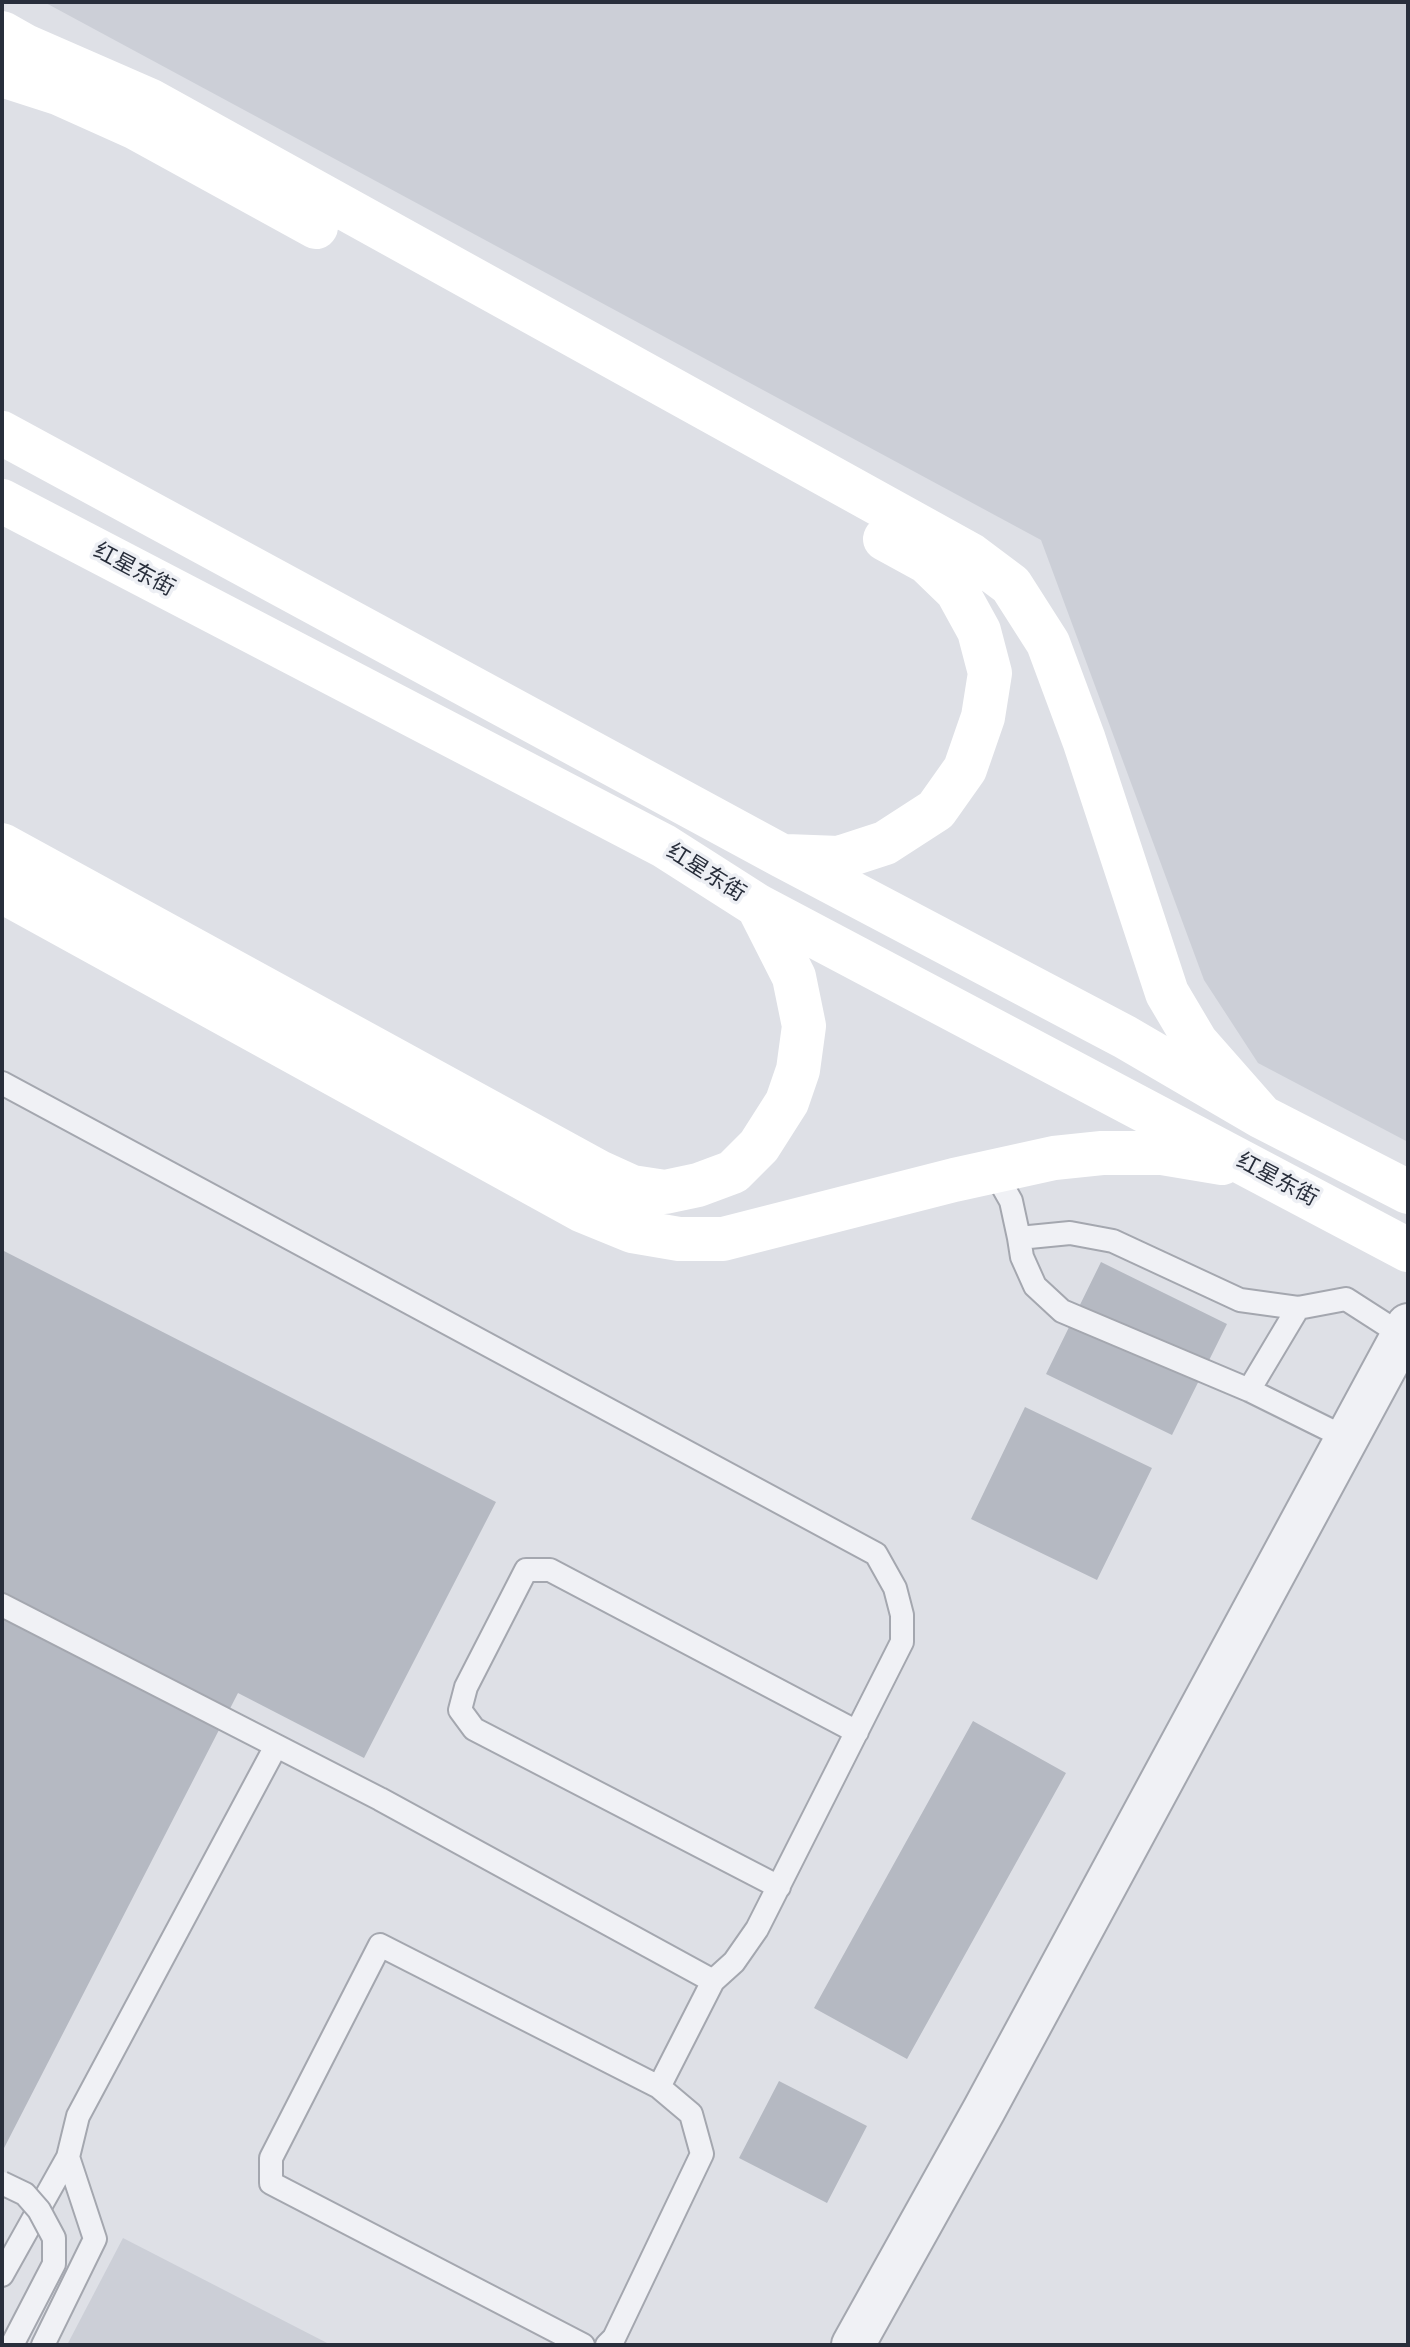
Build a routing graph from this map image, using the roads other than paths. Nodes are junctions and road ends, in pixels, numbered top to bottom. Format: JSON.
{"nodes":[{"id":1,"x":2,"y":33,"type":"edge"},
{"id":2,"x":2,"y":75,"type":"edge"},
{"id":3,"x":2,"y":433,"type":"edge"},
{"id":4,"x":2,"y":501,"type":"edge"},
{"id":5,"x":2,"y":845,"type":"edge"},
{"id":6,"x":782,"y":856,"type":"junction"},
{"id":7,"x":2,"y":891,"type":"edge"},
{"id":8,"x":758,"y":906,"type":"junction"},
{"id":9,"x":2,"y":1083,"type":"edge"},
{"id":10,"x":1262,"y":1117,"type":"junction"},
{"id":11,"x":1255,"y":1168,"type":"junction"},
{"id":12,"x":994,"y":1171,"type":"junction"},
{"id":13,"x":1408,"y":1192,"type":"edge"},
{"id":14,"x":1019,"y":1238,"type":"junction"},
{"id":15,"x":1408,"y":1250,"type":"edge"},
{"id":16,"x":1298,"y":1308,"type":"junction"},
{"id":17,"x":1405,"y":1330,"type":"edge"},
{"id":18,"x":1249,"y":1390,"type":"junction"},
{"id":19,"x":1346,"y":1438,"type":"junction"},
{"id":20,"x":2,"y":1605,"type":"edge"},
{"id":21,"x":857,"y":1732,"type":"junction"},
{"id":22,"x":276,"y":1746,"type":"junction"},
{"id":23,"x":779,"y":1887,"type":"junction"},
{"id":24,"x":713,"y":1981,"type":"junction"},
{"id":25,"x":659,"y":2087,"type":"junction"},
{"id":26,"x":68,"y":2157,"type":"junction"},
{"id":27,"x":2,"y":2183,"type":"edge"},
{"id":28,"x":2,"y":2275,"type":"edge"},
{"id":29,"x":12,"y":2345,"type":"edge"},
{"id":30,"x":43,"y":2345,"type":"edge"},
{"id":31,"x":583,"y":2345,"type":"edge"},
{"id":32,"x":607,"y":2345,"type":"edge"},
{"id":33,"x":853,"y":2345,"type":"edge"}],
"edges":[{"from":1,"to":10,"type":"main road"},
{"from":2,"to":6,"type":"main road"},
{"from":3,"to":6,"type":"main road"},
{"from":4,"to":8,"type":"main road","name":"红星东街"},
{"from":5,"to":8,"type":"main road"},
{"from":6,"to":10,"type":"main road"},
{"from":7,"to":12,"type":"main road"},
{"from":8,"to":11,"type":"main road","name":"红星东街"},
{"from":9,"to":21,"type":"lane"},
{"from":10,"to":13,"type":"main road"},
{"from":11,"to":12,"type":"main road"},
{"from":11,"to":15,"type":"main road","name":"红星东街"},
{"from":12,"to":14,"type":"lane"},
{"from":14,"to":16,"type":"lane"},
{"from":14,"to":18,"type":"lane"},
{"from":16,"to":17,"type":"lane"},
{"from":16,"to":18,"type":"lane"},
{"from":17,"to":19,"type":"street"},
{"from":18,"to":19,"type":"lane"},
{"from":19,"to":33,"type":"street"},
{"from":20,"to":22,"type":"lane"},
{"from":21,"to":23,"type":"lane"},
{"from":21,"to":23,"type":"lane"},
{"from":22,"to":24,"type":"lane"},
{"from":22,"to":26,"type":"lane"},
{"from":23,"to":24,"type":"lane"},
{"from":24,"to":25,"type":"lane"},
{"from":25,"to":31,"type":"lane"},
{"from":25,"to":32,"type":"lane"},
{"from":26,"to":28,"type":"lane"},
{"from":26,"to":30,"type":"lane"},
{"from":27,"to":29,"type":"lane","bridge":true}]}
